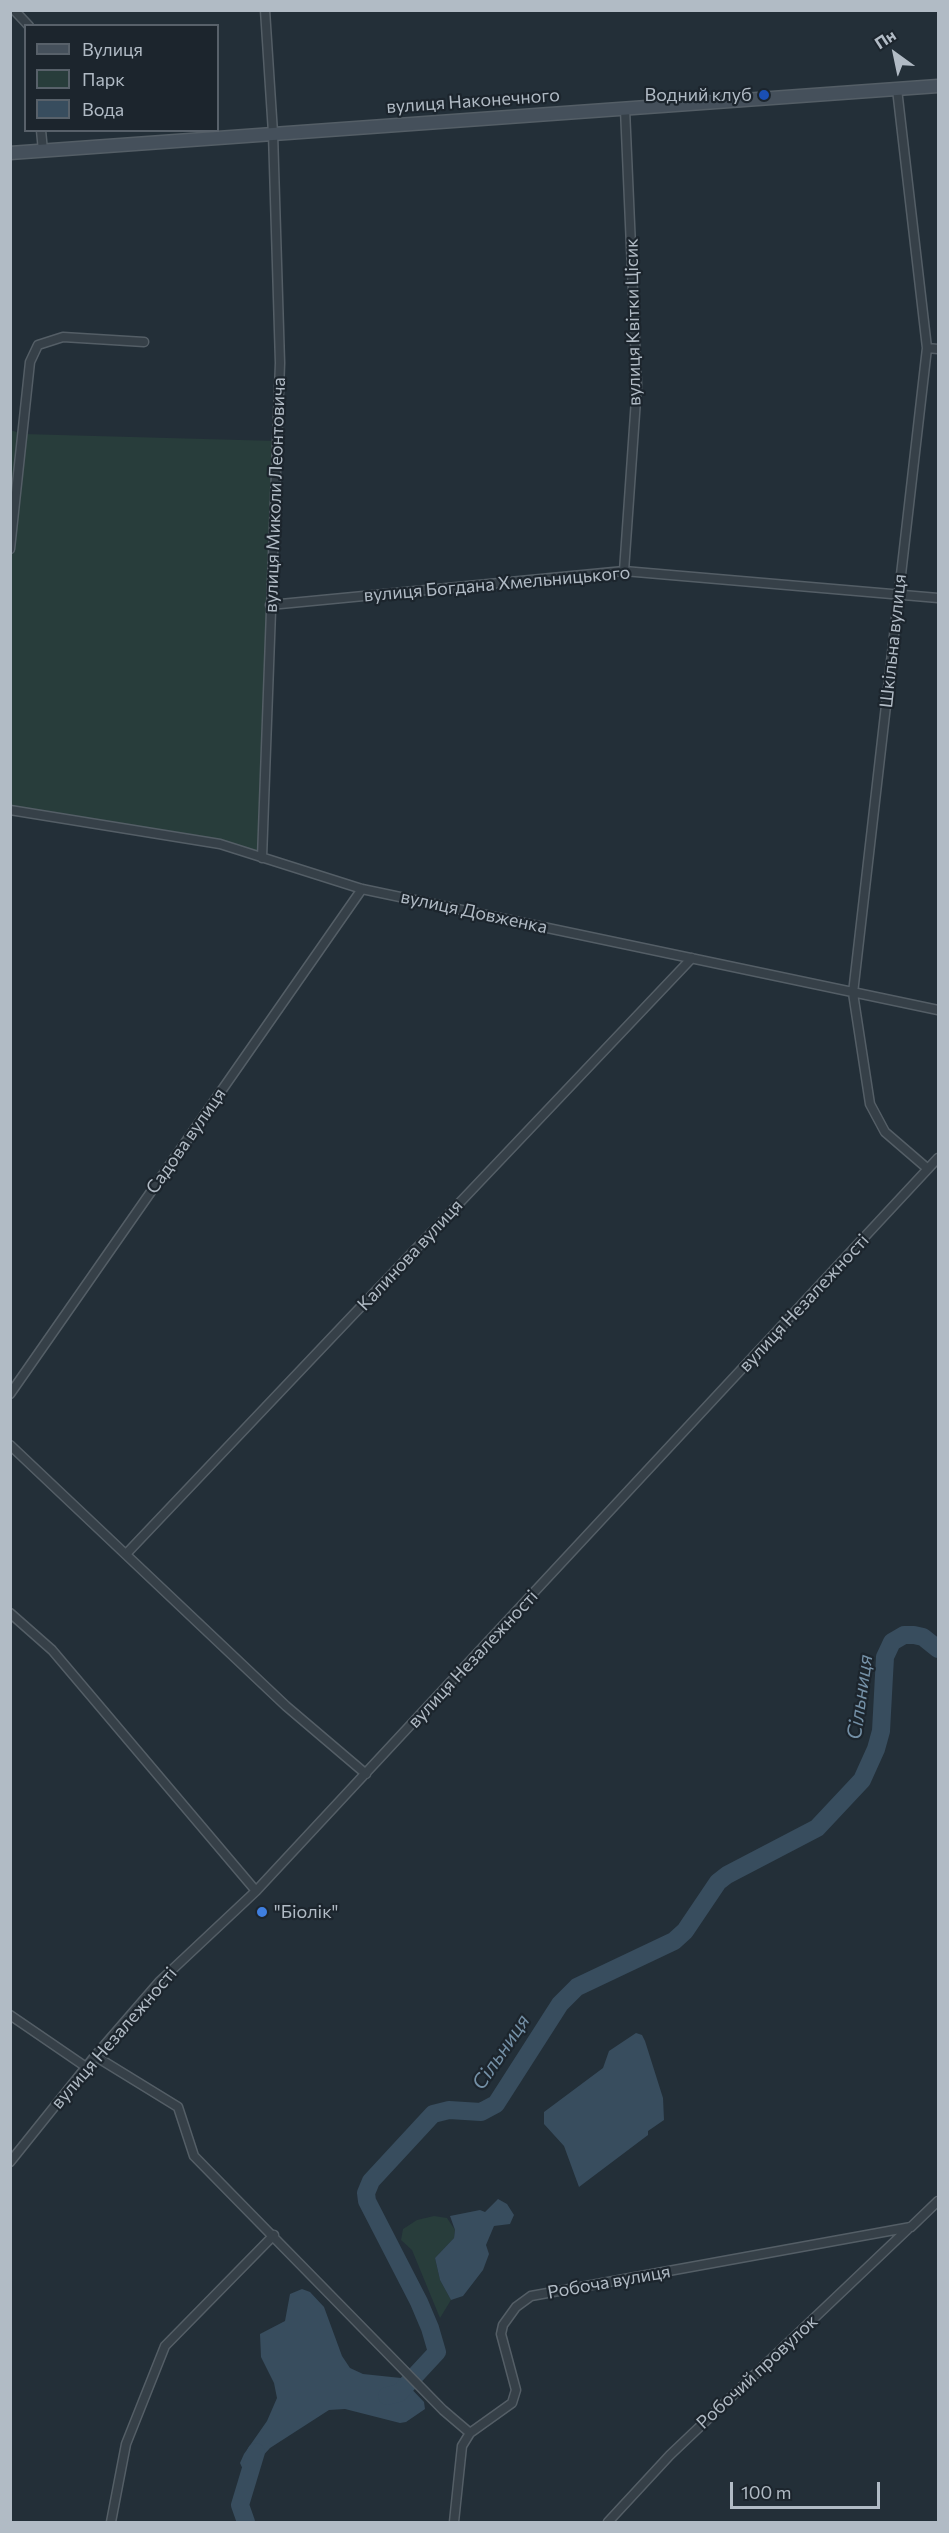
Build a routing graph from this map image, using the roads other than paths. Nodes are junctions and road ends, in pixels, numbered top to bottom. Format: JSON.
{"nodes":[{"id":1,"x":14,"y":10,"type":"edge"},
{"id":2,"x":265,"y":10,"type":"edge"},
{"id":3,"x":27,"y":24,"type":"edge"},
{"id":4,"x":939,"y":86,"type":"edge"},
{"id":5,"x":897,"y":89,"type":"junction"},
{"id":6,"x":625,"y":109,"type":"junction"},
{"id":7,"x":41,"y":132,"type":"edge"},
{"id":8,"x":273,"y":133,"type":"junction"},
{"id":9,"x":43,"y":151,"type":"junction"},
{"id":10,"x":10,"y":153,"type":"edge"},
{"id":11,"x":144,"y":342,"type":"dead end"},
{"id":12,"x":927,"y":348,"type":"junction"},
{"id":13,"x":939,"y":349,"type":"edge"},
{"id":14,"x":10,"y":549,"type":"edge"},
{"id":15,"x":624,"y":571,"type":"junction"},
{"id":16,"x":898,"y":593,"type":"junction"},
{"id":17,"x":939,"y":597,"type":"edge"},
{"id":18,"x":270,"y":605,"type":"junction"},
{"id":19,"x":10,"y":810,"type":"edge"},
{"id":20,"x":262,"y":858,"type":"junction"},
{"id":21,"x":362,"y":889,"type":"junction"},
{"id":22,"x":692,"y":958,"type":"junction"},
{"id":23,"x":853,"y":993,"type":"junction"},
{"id":24,"x":939,"y":1010,"type":"edge"},
{"id":25,"x":939,"y":1158,"type":"edge"},
{"id":26,"x":928,"y":1168,"type":"junction"},
{"id":27,"x":10,"y":1394,"type":"edge"},
{"id":28,"x":10,"y":1445,"type":"edge"},
{"id":29,"x":127,"y":1553,"type":"junction"},
{"id":30,"x":10,"y":1613,"type":"edge"},
{"id":31,"x":366,"y":1774,"type":"junction"},
{"id":32,"x":256,"y":1891,"type":"junction"},
{"id":33,"x":10,"y":2015,"type":"edge"},
{"id":34,"x":95,"y":2056,"type":"junction"},
{"id":35,"x":86,"y":2067,"type":"junction"},
{"id":36,"x":10,"y":2162,"type":"edge"},
{"id":37,"x":939,"y":2201,"type":"edge"},
{"id":38,"x":911,"y":2227,"type":"junction"},
{"id":39,"x":274,"y":2235,"type":"junction"},
{"id":40,"x":470,"y":2433,"type":"junction"},
{"id":41,"x":111,"y":2523,"type":"edge"},
{"id":42,"x":454,"y":2523,"type":"edge"},
{"id":43,"x":608,"y":2523,"type":"edge"}],
"edges":[{"from":1,"to":3,"type":"street"},
{"from":2,"to":8,"type":"street","name":"вулиця Миколи Леонтовича"},
{"from":4,"to":5,"type":"street","name":"вулиця Наконечного"},
{"from":5,"to":6,"type":"street","name":"вулиця Наконечного"},
{"from":5,"to":12,"type":"street","name":"Шкільна вулиця"},
{"from":6,"to":8,"type":"street","name":"вулиця Наконечного"},
{"from":6,"to":15,"type":"street","name":"вулиця Квітки Цісик"},
{"from":7,"to":9,"type":"street"},
{"from":8,"to":9,"type":"street","name":"вулиця Наконечного"},
{"from":8,"to":18,"type":"street","name":"вулиця Миколи Леонтовича"},
{"from":9,"to":10,"type":"street","name":"вулиця Наконечного"},
{"from":11,"to":14,"type":"street"},
{"from":12,"to":13,"type":"street"},
{"from":12,"to":16,"type":"street","name":"Шкільна вулиця"},
{"from":15,"to":16,"type":"street","name":"вулиця Богдана Хмельницького"},
{"from":15,"to":18,"type":"street","name":"вулиця Богдана Хмельницького"},
{"from":16,"to":17,"type":"street","name":"вулиця Богдана Хмельницького"},
{"from":16,"to":23,"type":"street","name":"Шкільна вулиця"},
{"from":18,"to":20,"type":"street","name":"вулиця Миколи Леонтовича"},
{"from":19,"to":20,"type":"street","name":"вулиця Довженка"},
{"from":20,"to":21,"type":"street","name":"вулиця Довженка"},
{"from":21,"to":22,"type":"street","name":"вулиця Довженка"},
{"from":21,"to":27,"type":"street","name":"Садова вулиця"},
{"from":22,"to":23,"type":"street","name":"вулиця Довженка"},
{"from":22,"to":29,"type":"street","name":"Калинова вулиця"},
{"from":23,"to":24,"type":"street","name":"вулиця Довженка"},
{"from":23,"to":26,"type":"street","name":"Шкільна вулиця"},
{"from":25,"to":26,"type":"street","name":"вулиця Незалежності"},
{"from":26,"to":31,"type":"street","name":"вулиця Незалежності"},
{"from":28,"to":29,"type":"street"},
{"from":29,"to":31,"type":"street"},
{"from":30,"to":32,"type":"street"},
{"from":31,"to":32,"type":"street","name":"вулиця Незалежності"},
{"from":32,"to":34,"type":"street","name":"вулиця Незалежності"},
{"from":33,"to":35,"type":"street"},
{"from":34,"to":35,"type":"street","name":"вулиця Незалежності"},
{"from":34,"to":39,"type":"street"},
{"from":35,"to":36,"type":"street","name":"вулиця Незалежності"},
{"from":37,"to":38,"type":"street"},
{"from":38,"to":40,"type":"street","name":"Робоча вулиця"},
{"from":38,"to":43,"type":"street","name":"Робочий провулок"},
{"from":39,"to":40,"type":"street"},
{"from":39,"to":41,"type":"street"},
{"from":40,"to":42,"type":"street"}]}
